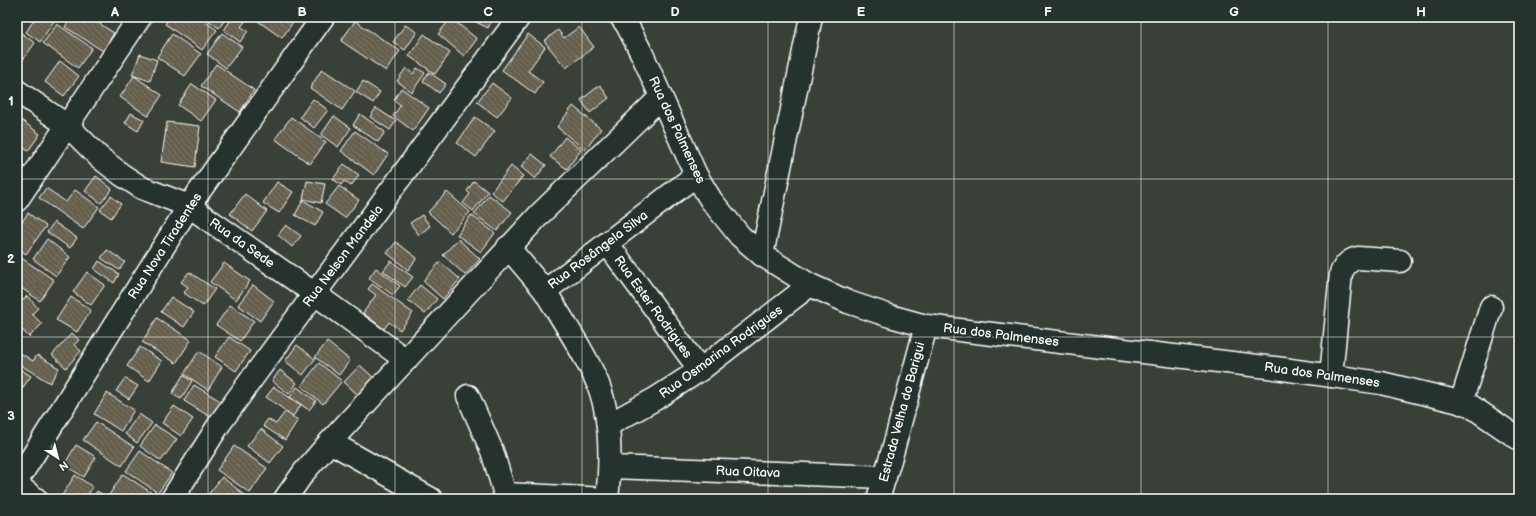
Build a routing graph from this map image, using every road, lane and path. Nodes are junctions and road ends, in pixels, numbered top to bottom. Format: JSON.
{"nodes":[{"id":1,"x":140,"y":17,"type":"edge"},
{"id":2,"x":323,"y":17,"type":"edge"},
{"id":3,"x":519,"y":17,"type":"edge"},
{"id":4,"x":621,"y":17,"type":"edge"},
{"id":5,"x":811,"y":17,"type":"edge"},
{"id":6,"x":17,"y":92,"type":"edge"},
{"id":7,"x":660,"y":98,"type":"junction"},
{"id":8,"x":68,"y":126,"type":"junction"},
{"id":9,"x":696,"y":175,"type":"junction"},
{"id":10,"x":17,"y":200,"type":"edge"},
{"id":11,"x":189,"y":206,"type":"junction"},
{"id":12,"x":607,"y":243,"type":"junction"},
{"id":13,"x":508,"y":247,"type":"junction"},
{"id":14,"x":762,"y":254,"type":"junction"},
{"id":15,"x":1400,"y":261,"type":"dead end"},
{"id":16,"x":810,"y":285,"type":"junction"},
{"id":17,"x":545,"y":291,"type":"junction"},
{"id":18,"x":315,"y":294,"type":"junction"},
{"id":19,"x":1491,"y":307,"type":"dead end"},
{"id":20,"x":926,"y":326,"type":"junction"},
{"id":21,"x":406,"y":360,"type":"junction"},
{"id":22,"x":700,"y":370,"type":"junction"},
{"id":23,"x":1331,"y":376,"type":"junction"},
{"id":24,"x":468,"y":396,"type":"dead end"},
{"id":25,"x":1461,"y":403,"type":"junction"},
{"id":26,"x":608,"y":425,"type":"junction"},
{"id":27,"x":1519,"y":439,"type":"edge"},
{"id":28,"x":330,"y":442,"type":"junction"},
{"id":29,"x":611,"y":467,"type":"junction"},
{"id":30,"x":885,"y":477,"type":"junction"},
{"id":31,"x":17,"y":482,"type":"edge"},
{"id":32,"x":17,"y":485,"type":"edge"},
{"id":33,"x":36,"y":499,"type":"edge"},
{"id":34,"x":172,"y":499,"type":"edge"},
{"id":35,"x":285,"y":499,"type":"edge"},
{"id":36,"x":431,"y":499,"type":"edge"},
{"id":37,"x":607,"y":499,"type":"edge"},
{"id":38,"x":878,"y":499,"type":"edge"}],
"edges":[{"from":1,"to":8,"type":"street"},
{"from":2,"to":11,"type":"street","name":"Rua Nova Tiradentes"},
{"from":3,"to":18,"type":"street","name":"Rua Nelson Mandela"},
{"from":4,"to":7,"type":"street","name":"Rua dos Palmenses"},
{"from":5,"to":14,"type":"street"},
{"from":6,"to":8,"type":"street","name":"Rua da Sede"},
{"from":7,"to":9,"type":"street","name":"Rua dos Palmenses"},
{"from":7,"to":13,"type":"street"},
{"from":8,"to":10,"type":"street"},
{"from":8,"to":11,"type":"street","name":"Rua da Sede"},
{"from":9,"to":12,"type":"street","name":"Rua Rosângela Silva"},
{"from":9,"to":14,"type":"street","name":"Rua dos Palmenses"},
{"from":11,"to":18,"type":"street","name":"Rua da Sede"},
{"from":11,"to":31,"type":"street","name":"Rua Nova Tiradentes"},
{"from":12,"to":17,"type":"street","name":"Rua Rosângela Silva"},
{"from":12,"to":22,"type":"street","name":"Rua Ester Rodrigues"},
{"from":13,"to":17,"type":"street"},
{"from":13,"to":21,"type":"street"},
{"from":14,"to":16,"type":"street","name":"Rua dos Palmenses"},
{"from":15,"to":23,"type":"street"},
{"from":16,"to":20,"type":"street","name":"Rua dos Palmenses"},
{"from":16,"to":22,"type":"street","name":"Rua Osmarina Rodrigues"},
{"from":17,"to":26,"type":"street","name":"Rua Rosângela Silva"},
{"from":18,"to":21,"type":"street","name":"Rua da Sede"},
{"from":18,"to":34,"type":"street","name":"Rua Nelson Mandela"},
{"from":19,"to":25,"type":"street"},
{"from":20,"to":23,"type":"street","name":"Rua dos Palmenses"},
{"from":20,"to":30,"type":"street","name":"Estrada Velha do Barigui"},
{"from":21,"to":28,"type":"street"},
{"from":22,"to":26,"type":"street","name":"Rua Osmarina Rodrigues"},
{"from":23,"to":25,"type":"street","name":"Rua dos Palmenses"},
{"from":24,"to":37,"type":"street"},
{"from":25,"to":27,"type":"street","name":"Rua dos Palmenses"},
{"from":26,"to":29,"type":"street","name":"Rua Rosângela Silva"},
{"from":28,"to":35,"type":"street"},
{"from":28,"to":36,"type":"street"},
{"from":29,"to":30,"type":"street","name":"Rua Oitava"},
{"from":29,"to":37,"type":"street","name":"Rua Rosângela Silva"},
{"from":30,"to":38,"type":"street","name":"Estrada Velha do Barigui"},
{"from":32,"to":33,"type":"street"}]}
